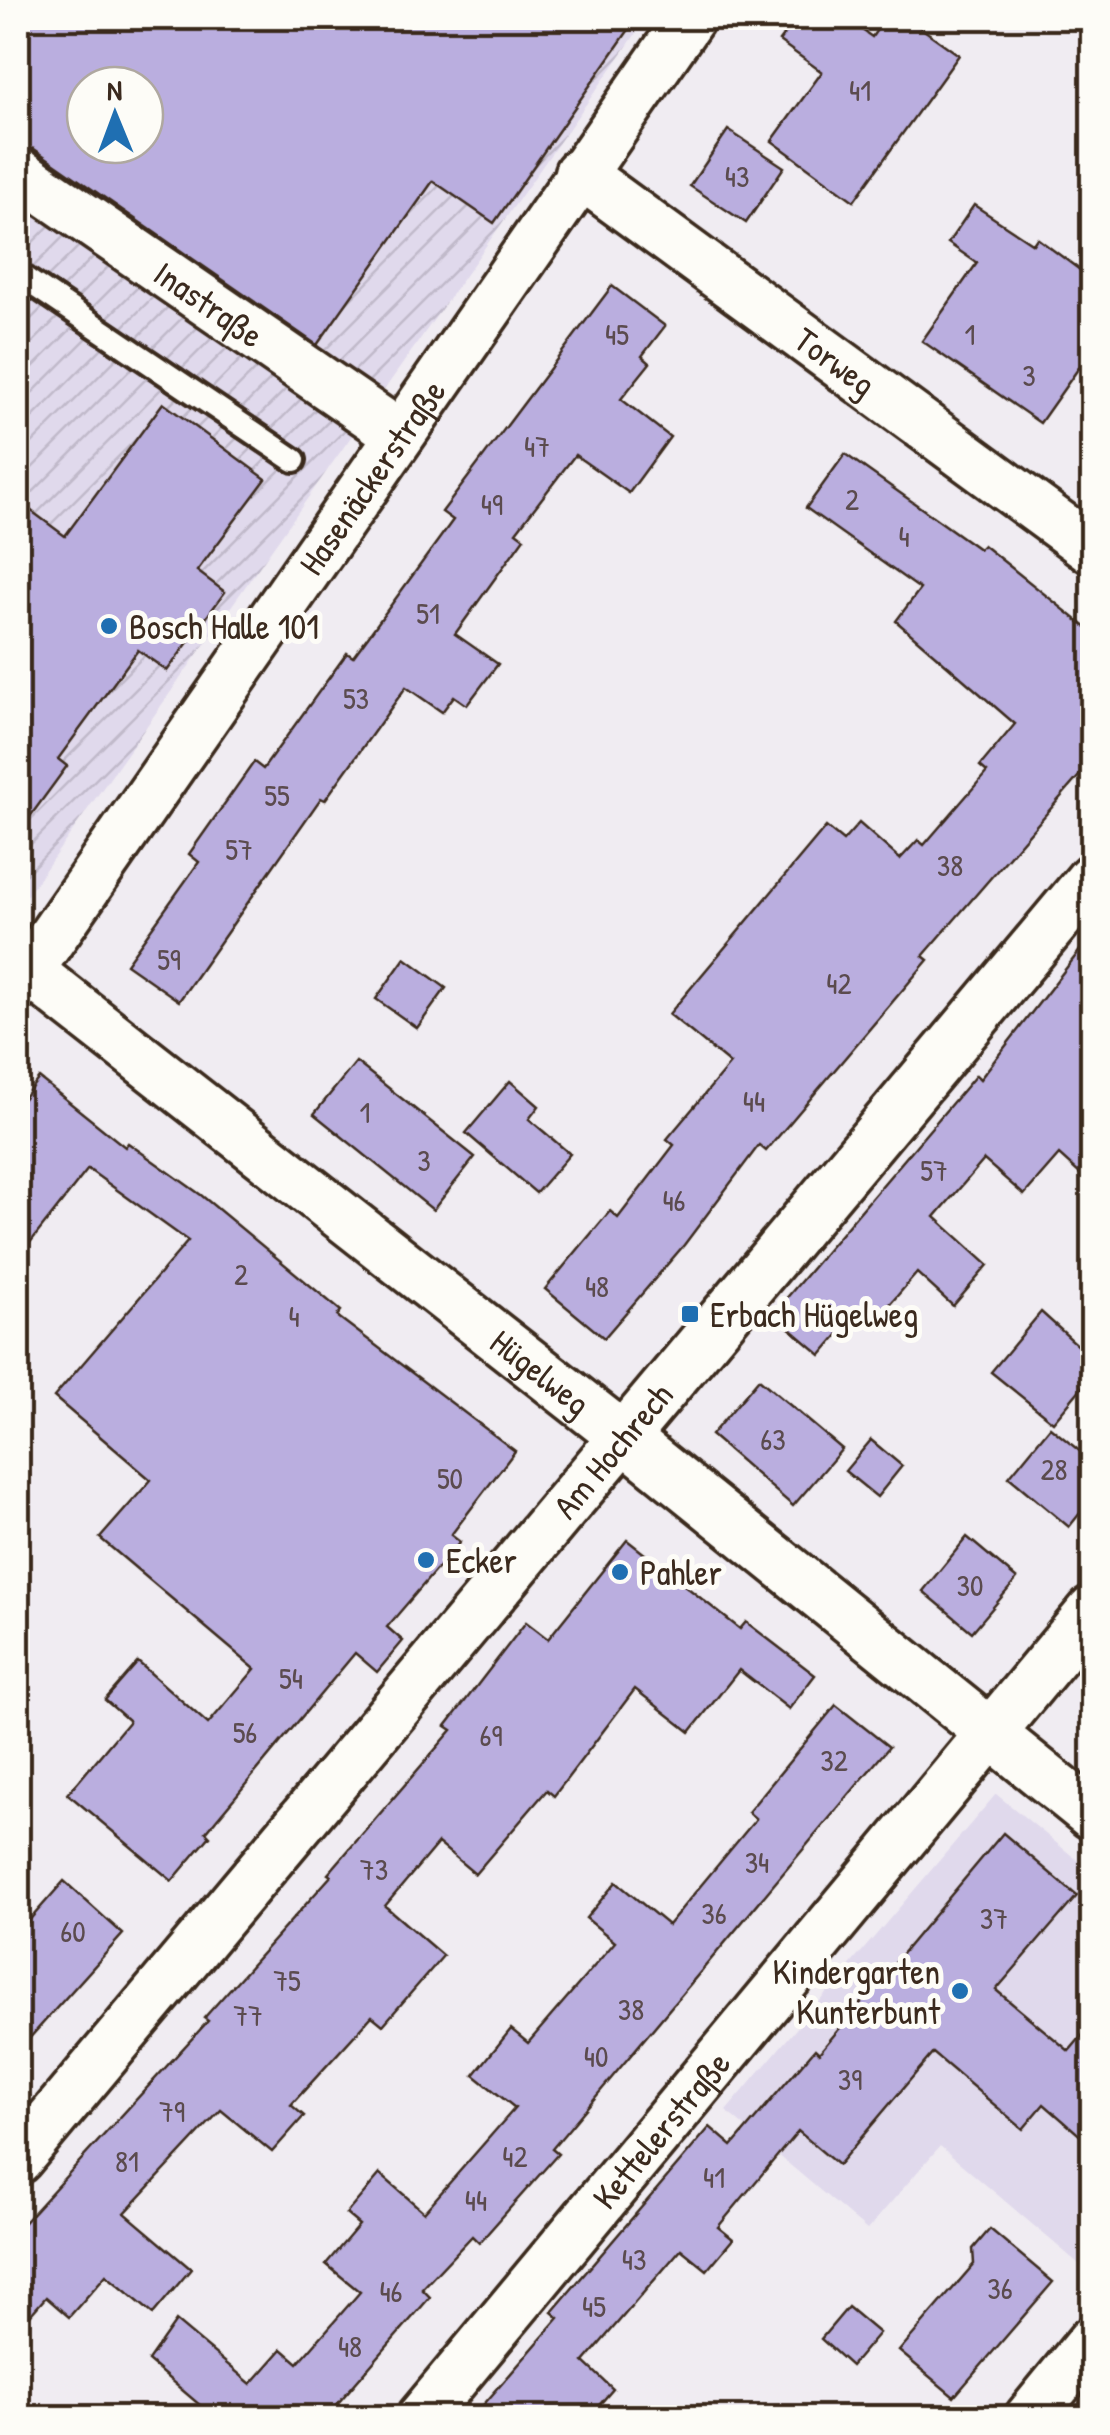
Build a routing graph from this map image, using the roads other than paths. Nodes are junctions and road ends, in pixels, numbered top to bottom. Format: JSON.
{"nodes":[{"id":1,"x":690,"y":18,"type":"edge"},
{"id":2,"x":18,"y":172,"type":"edge"},
{"id":3,"x":579,"y":173,"type":"junction"},
{"id":4,"x":18,"y":274,"type":"edge"},
{"id":5,"x":400,"y":435,"type":"junction"},
{"id":6,"x":294,"y":460,"type":"dead end"},
{"id":7,"x":1092,"y":549,"type":"edge"},
{"id":8,"x":1092,"y":878,"type":"edge"},
{"id":9,"x":24,"y":978,"type":"edge"},
{"id":10,"x":625,"y":1438,"type":"junction"},
{"id":11,"x":1092,"y":1611,"type":"edge"},
{"id":12,"x":992,"y":1736,"type":"junction"},
{"id":13,"x":1092,"y":1815,"type":"edge"},
{"id":14,"x":18,"y":2159,"type":"edge"},
{"id":15,"x":1092,"y":2341,"type":"edge"},
{"id":16,"x":422,"y":2418,"type":"edge"},
{"id":17,"x":1029,"y":2418,"type":"edge"}],
"edges":[{"from":1,"to":3,"type":"street","name":"Hasenäckerstraße"},
{"from":2,"to":5,"type":"street","name":"Inastraße"},
{"from":3,"to":5,"type":"street","name":"Hasenäckerstraße"},
{"from":3,"to":7,"type":"street","name":"Torweg"},
{"from":4,"to":6,"type":"lane"},
{"from":5,"to":9,"type":"street","name":"Hasenäckerstraße"},
{"from":8,"to":10,"type":"street","name":"Am Hochrech"},
{"from":9,"to":10,"type":"street","name":"Hügelweg"},
{"from":10,"to":12,"type":"street","name":"Hügelweg"},
{"from":10,"to":14,"type":"street","name":"Am Hochrech"},
{"from":11,"to":12,"type":"street","name":"Kettelerstraße"},
{"from":12,"to":13,"type":"street","name":"Hügelweg"},
{"from":12,"to":16,"type":"street","name":"Kettelerstraße"},
{"from":15,"to":17,"type":"street"}]}
